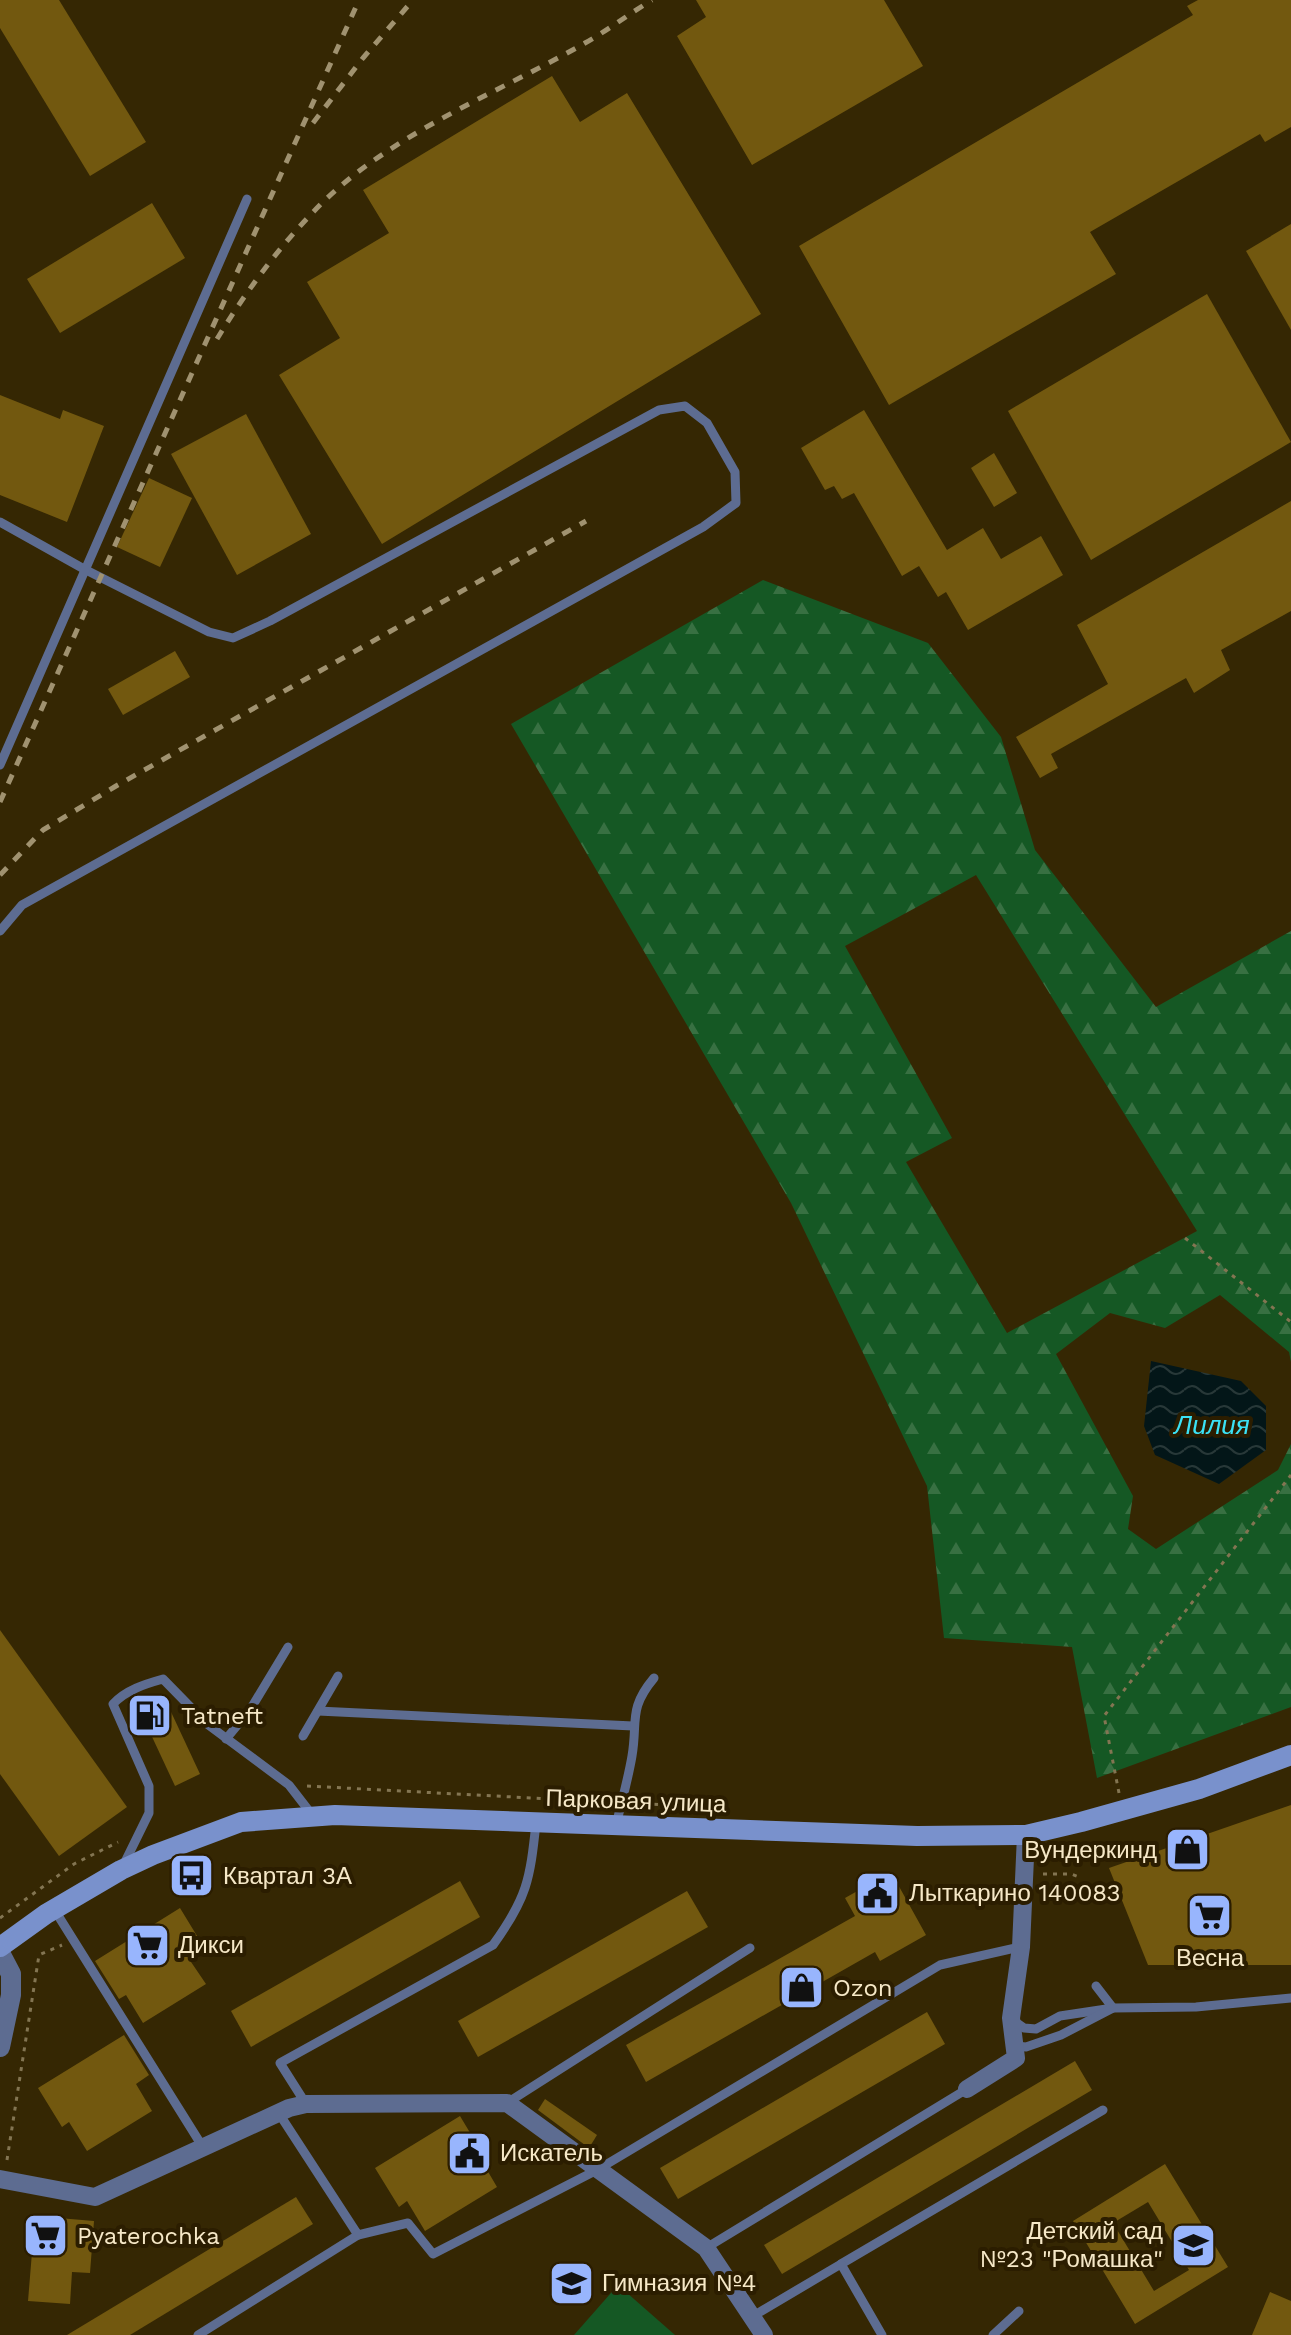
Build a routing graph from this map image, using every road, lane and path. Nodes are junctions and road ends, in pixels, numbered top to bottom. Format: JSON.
{"nodes":[{"id":1,"x":247,"y":199,"type":"dead end"},
{"id":2,"x":0,"y":522,"type":"edge"},
{"id":3,"x":84,"y":569,"type":"junction"},
{"id":4,"x":0,"y":765,"type":"edge"},
{"id":5,"x":0,"y":931,"type":"edge"},
{"id":6,"x":1185,"y":1238,"type":"dead end"},
{"id":7,"x":1291,"y":1322,"type":"edge"},
{"id":8,"x":1291,"y":1475,"type":"edge"},
{"id":9,"x":288,"y":1647,"type":"dead end"},
{"id":10,"x":338,"y":1676,"type":"dead end"},
{"id":11,"x":654,"y":1678,"type":"dead end"},
{"id":12,"x":318,"y":1711,"type":"junction"},
{"id":13,"x":633,"y":1726,"type":"junction"},
{"id":14,"x":303,"y":1736,"type":"dead end"},
{"id":15,"x":226,"y":1739,"type":"junction"},
{"id":16,"x":1291,"y":1755,"type":"edge"},
{"id":17,"x":289,"y":1785,"type":"junction"},
{"id":18,"x":1119,"y":1796,"type":"dead end"},
{"id":19,"x":621,"y":1802,"type":"junction"},
{"id":20,"x":730,"y":1809,"type":"dead end"},
{"id":21,"x":313,"y":1816,"type":"junction"},
{"id":22,"x":536,"y":1823,"type":"junction"},
{"id":23,"x":616,"y":1826,"type":"junction"},
{"id":24,"x":143,"y":1830,"type":"junction"},
{"id":25,"x":1026,"y":1835,"type":"junction"},
{"id":26,"x":121,"y":1870,"type":"junction"},
{"id":27,"x":1025,"y":1874,"type":"junction"},
{"id":28,"x":1079,"y":1877,"type":"dead end"},
{"id":29,"x":54,"y":1909,"type":"junction"},
{"id":30,"x":0,"y":1918,"type":"edge"},
{"id":31,"x":65,"y":1944,"type":"dead end"},
{"id":32,"x":1021,"y":1947,"type":"junction"},
{"id":33,"x":750,"y":1948,"type":"dead end"},
{"id":34,"x":0,"y":1950,"type":"edge"},
{"id":35,"x":1096,"y":1986,"type":"dead end"},
{"id":36,"x":1291,"y":1998,"type":"edge"},
{"id":37,"x":1113,"y":2008,"type":"junction"},
{"id":38,"x":1011,"y":2018,"type":"junction"},
{"id":39,"x":1016,"y":2046,"type":"junction"},
{"id":40,"x":0,"y":2047,"type":"edge"},
{"id":41,"x":967,"y":2089,"type":"joint"},
{"id":42,"x":507,"y":2103,"type":"junction"},
{"id":43,"x":306,"y":2104,"type":"junction"},
{"id":44,"x":1103,"y":2110,"type":"dead end"},
{"id":45,"x":278,"y":2112,"type":"junction"},
{"id":46,"x":204,"y":2149,"type":"junction"},
{"id":47,"x":597,"y":2170,"type":"junction"},
{"id":48,"x":2,"y":2179,"type":"edge"},
{"id":49,"x":358,"y":2235,"type":"junction"},
{"id":50,"x":706,"y":2248,"type":"junction"},
{"id":51,"x":841,"y":2264,"type":"junction"},
{"id":52,"x":1019,"y":2311,"type":"dead end"},
{"id":53,"x":753,"y":2316,"type":"junction"},
{"id":54,"x":198,"y":2335,"type":"edge"},
{"id":55,"x":764,"y":2335,"type":"edge"},
{"id":56,"x":882,"y":2335,"type":"edge"},
{"id":57,"x":993,"y":2335,"type":"edge"}],
"edges":[{"from":1,"to":3,"type":"lane"},
{"from":2,"to":3,"type":"lane"},
{"from":3,"to":4,"type":"lane"},
{"from":3,"to":5,"type":"lane"},
{"from":6,"to":7,"type":"path"},
{"from":8,"to":18,"type":"path"},
{"from":9,"to":15,"type":"lane"},
{"from":10,"to":12,"type":"lane"},
{"from":11,"to":13,"type":"lane"},
{"from":12,"to":13,"type":"lane"},
{"from":12,"to":14,"type":"lane"},
{"from":13,"to":19,"type":"lane"},
{"from":15,"to":17,"type":"lane"},
{"from":15,"to":24,"type":"lane"},
{"from":16,"to":25,"type":"main road","name":"Парковая улица"},
{"from":17,"to":19,"type":"path"},
{"from":17,"to":21,"type":"lane"},
{"from":19,"to":20,"type":"path"},
{"from":19,"to":23,"type":"lane"},
{"from":21,"to":22,"type":"main road","name":"Парковая улица"},
{"from":21,"to":26,"type":"main road","name":"Парковая улица"},
{"from":22,"to":23,"type":"main road","name":"Парковая улица"},
{"from":22,"to":43,"type":"lane"},
{"from":23,"to":25,"type":"main road","name":"Парковая улица"},
{"from":24,"to":26,"type":"lane"},
{"from":24,"to":30,"type":"path"},
{"from":25,"to":27,"type":"street"},
{"from":26,"to":29,"type":"main road","name":"Парковая улица"},
{"from":27,"to":28,"type":"path"},
{"from":27,"to":32,"type":"street"},
{"from":29,"to":34,"type":"main road","name":"Парковая улица"},
{"from":29,"to":46,"type":"lane"},
{"from":31,"to":48,"type":"path"},
{"from":32,"to":38,"type":"street"},
{"from":32,"to":47,"type":"lane"},
{"from":33,"to":42,"type":"lane"},
{"from":34,"to":40,"type":"street"},
{"from":35,"to":37,"type":"lane"},
{"from":36,"to":37,"type":"lane"},
{"from":37,"to":38,"type":"lane"},
{"from":37,"to":39,"type":"lane"},
{"from":38,"to":39,"type":"street"},
{"from":39,"to":41,"type":"street"},
{"from":41,"to":50,"type":"lane"},
{"from":42,"to":43,"type":"street"},
{"from":42,"to":47,"type":"street"},
{"from":43,"to":45,"type":"street"},
{"from":44,"to":51,"type":"lane"},
{"from":45,"to":46,"type":"street"},
{"from":45,"to":49,"type":"lane"},
{"from":46,"to":48,"type":"street"},
{"from":47,"to":49,"type":"lane"},
{"from":47,"to":50,"type":"street"},
{"from":49,"to":54,"type":"lane"},
{"from":50,"to":53,"type":"street"},
{"from":51,"to":53,"type":"lane"},
{"from":51,"to":56,"type":"lane"},
{"from":52,"to":57,"type":"lane"},
{"from":53,"to":55,"type":"street"}]}
